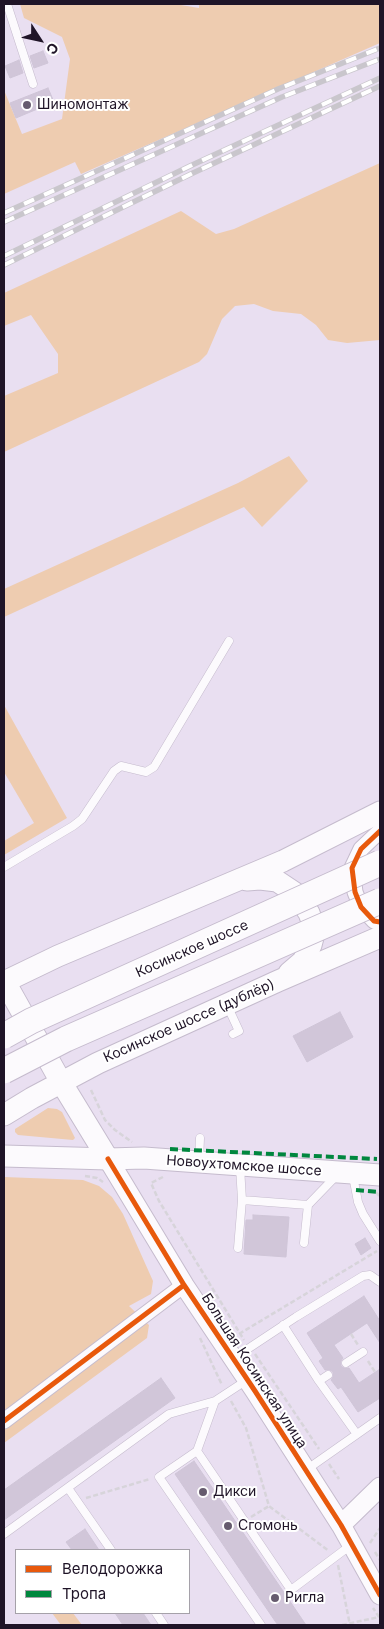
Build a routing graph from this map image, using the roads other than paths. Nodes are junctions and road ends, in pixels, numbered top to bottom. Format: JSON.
{"nodes":[{"id":1,"x":7,"y":4,"type":"edge"},
{"id":2,"x":7,"y":13,"type":"edge"},
{"id":3,"x":33,"y":84,"type":"dead end"},
{"id":4,"x":229,"y":641,"type":"dead end"},
{"id":5,"x":380,"y":812,"type":"edge"},
{"id":6,"x":380,"y":826,"type":"edge"},
{"id":7,"x":380,"y":831,"type":"edge"},
{"id":8,"x":283,"y":861,"type":"junction"},
{"id":9,"x":380,"y":863,"type":"edge"},
{"id":10,"x":4,"y":867,"type":"edge"},
{"id":11,"x":238,"y":881,"type":"junction"},
{"id":12,"x":380,"y":901,"type":"edge"},
{"id":13,"x":380,"y":922,"type":"edge"},
{"id":14,"x":380,"y":938,"type":"edge"},
{"id":15,"x":4,"y":981,"type":"edge"},
{"id":16,"x":278,"y":981,"type":"junction"},
{"id":17,"x":226,"y":1004,"type":"junction"},
{"id":18,"x":233,"y":1034,"type":"dead end"},
{"id":19,"x":4,"y":1036,"type":"edge"},
{"id":20,"x":4,"y":1071,"type":"edge"},
{"id":21,"x":61,"y":1082,"type":"junction"},
{"id":22,"x":4,"y":1115,"type":"edge"},
{"id":23,"x":200,"y":1138,"type":"dead end"},
{"id":24,"x":4,"y":1156,"type":"edge"},
{"id":25,"x":108,"y":1159,"type":"junction"},
{"id":26,"x":198,"y":1162,"type":"junction"},
{"id":27,"x":240,"y":1165,"type":"junction"},
{"id":28,"x":346,"y":1173,"type":"junction"},
{"id":29,"x":378,"y":1184,"type":"edge"},
{"id":30,"x":242,"y":1200,"type":"junction"},
{"id":31,"x":308,"y":1205,"type":"junction"},
{"id":32,"x":380,"y":1240,"type":"edge"},
{"id":33,"x":304,"y":1244,"type":"dead end"},
{"id":34,"x":238,"y":1248,"type":"dead end"},
{"id":35,"x":380,"y":1282,"type":"edge"},
{"id":36,"x":184,"y":1285,"type":"junction"},
{"id":37,"x":284,"y":1325,"type":"junction"},
{"id":38,"x":363,"y":1352,"type":"dead end"},
{"id":39,"x":233,"y":1359,"type":"junction"},
{"id":40,"x":346,"y":1363,"type":"dead end"},
{"id":41,"x":328,"y":1375,"type":"dead end"},
{"id":42,"x":248,"y":1380,"type":"junction"},
{"id":43,"x":319,"y":1380,"type":"junction"},
{"id":44,"x":215,"y":1401,"type":"junction"},
{"id":45,"x":380,"y":1418,"type":"edge"},
{"id":46,"x":4,"y":1421,"type":"edge"},
{"id":47,"x":356,"y":1434,"type":"junction"},
{"id":48,"x":197,"y":1451,"type":"junction"},
{"id":49,"x":306,"y":1470,"type":"junction"},
{"id":50,"x":380,"y":1487,"type":"edge"},
{"id":51,"x":68,"y":1488,"type":"junction"},
{"id":52,"x":341,"y":1525,"type":"junction"},
{"id":53,"x":4,"y":1534,"type":"edge"},
{"id":54,"x":360,"y":1543,"type":"junction"},
{"id":55,"x":111,"y":1549,"type":"edge"},
{"id":56,"x":380,"y":1595,"type":"edge"},
{"id":57,"x":157,"y":1614,"type":"edge"},
{"id":58,"x":164,"y":1625,"type":"edge"},
{"id":59,"x":261,"y":1625,"type":"edge"}],
"edges":[{"from":1,"to":2,"type":"lane"},
{"from":2,"to":3,"type":"lane"},
{"from":4,"to":10,"type":"lane"},
{"from":5,"to":8,"type":"main road"},
{"from":6,"to":8,"type":"main road"},
{"from":7,"to":13,"type":"street"},
{"from":8,"to":11,"type":"main road"},
{"from":9,"to":19,"type":"highway","name":"Косинское шоссе","bridge":true},
{"from":11,"to":15,"type":"main road"},
{"from":11,"to":16,"type":"main road"},
{"from":12,"to":20,"type":"highway","bridge":true},
{"from":14,"to":16,"type":"main road","name":"Косинское шоссе (дублёр)"},
{"from":15,"to":21,"type":"main road"},
{"from":16,"to":17,"type":"main road","name":"Косинское шоссе (дублёр)"},
{"from":17,"to":18,"type":"lane"},
{"from":17,"to":21,"type":"main road","name":"Косинское шоссе (дублёр)"},
{"from":21,"to":22,"type":"main road","name":"Косинское шоссе (дублёр)"},
{"from":21,"to":25,"type":"main road"},
{"from":23,"to":26,"type":"lane"},
{"from":24,"to":25,"type":"main road","name":"Новоухтомское шоссе"},
{"from":25,"to":26,"type":"main road","name":"Новоухтомское шоссе"},
{"from":25,"to":36,"type":"street","name":"Большая Косинская улица"},
{"from":26,"to":27,"type":"main road","name":"Новоухтомское шоссе"},
{"from":27,"to":28,"type":"main road","name":"Новоухтомское шоссе"},
{"from":27,"to":30,"type":"lane"},
{"from":28,"to":29,"type":"main road","name":"Новоухтомское шоссе"},
{"from":28,"to":31,"type":"lane"},
{"from":28,"to":32,"type":"lane"},
{"from":30,"to":31,"type":"lane"},
{"from":30,"to":34,"type":"lane"},
{"from":31,"to":33,"type":"lane"},
{"from":35,"to":37,"type":"lane"},
{"from":36,"to":39,"type":"street","name":"Большая Косинская улица"},
{"from":36,"to":46,"type":"street"},
{"from":37,"to":39,"type":"lane"},
{"from":37,"to":43,"type":"lane"},
{"from":38,"to":40,"type":"lane"},
{"from":39,"to":42,"type":"street","name":"Большая Косинская улица"},
{"from":41,"to":43,"type":"lane"},
{"from":42,"to":44,"type":"lane"},
{"from":42,"to":49,"type":"street","name":"Большая Косинская улица"},
{"from":43,"to":47,"type":"lane"},
{"from":44,"to":48,"type":"lane"},
{"from":44,"to":51,"type":"lane"},
{"from":45,"to":47,"type":"lane"},
{"from":47,"to":49,"type":"lane"},
{"from":48,"to":54,"type":"lane"},
{"from":48,"to":59,"type":"lane"},
{"from":49,"to":52,"type":"street","name":"Большая Косинская улица"},
{"from":50,"to":52,"type":"street"},
{"from":51,"to":53,"type":"lane"},
{"from":51,"to":55,"type":"lane"},
{"from":52,"to":54,"type":"street","name":"Большая Косинская улица"},
{"from":54,"to":56,"type":"street","name":"Большая Косинская улица"},
{"from":57,"to":58,"type":"lane"}]}
